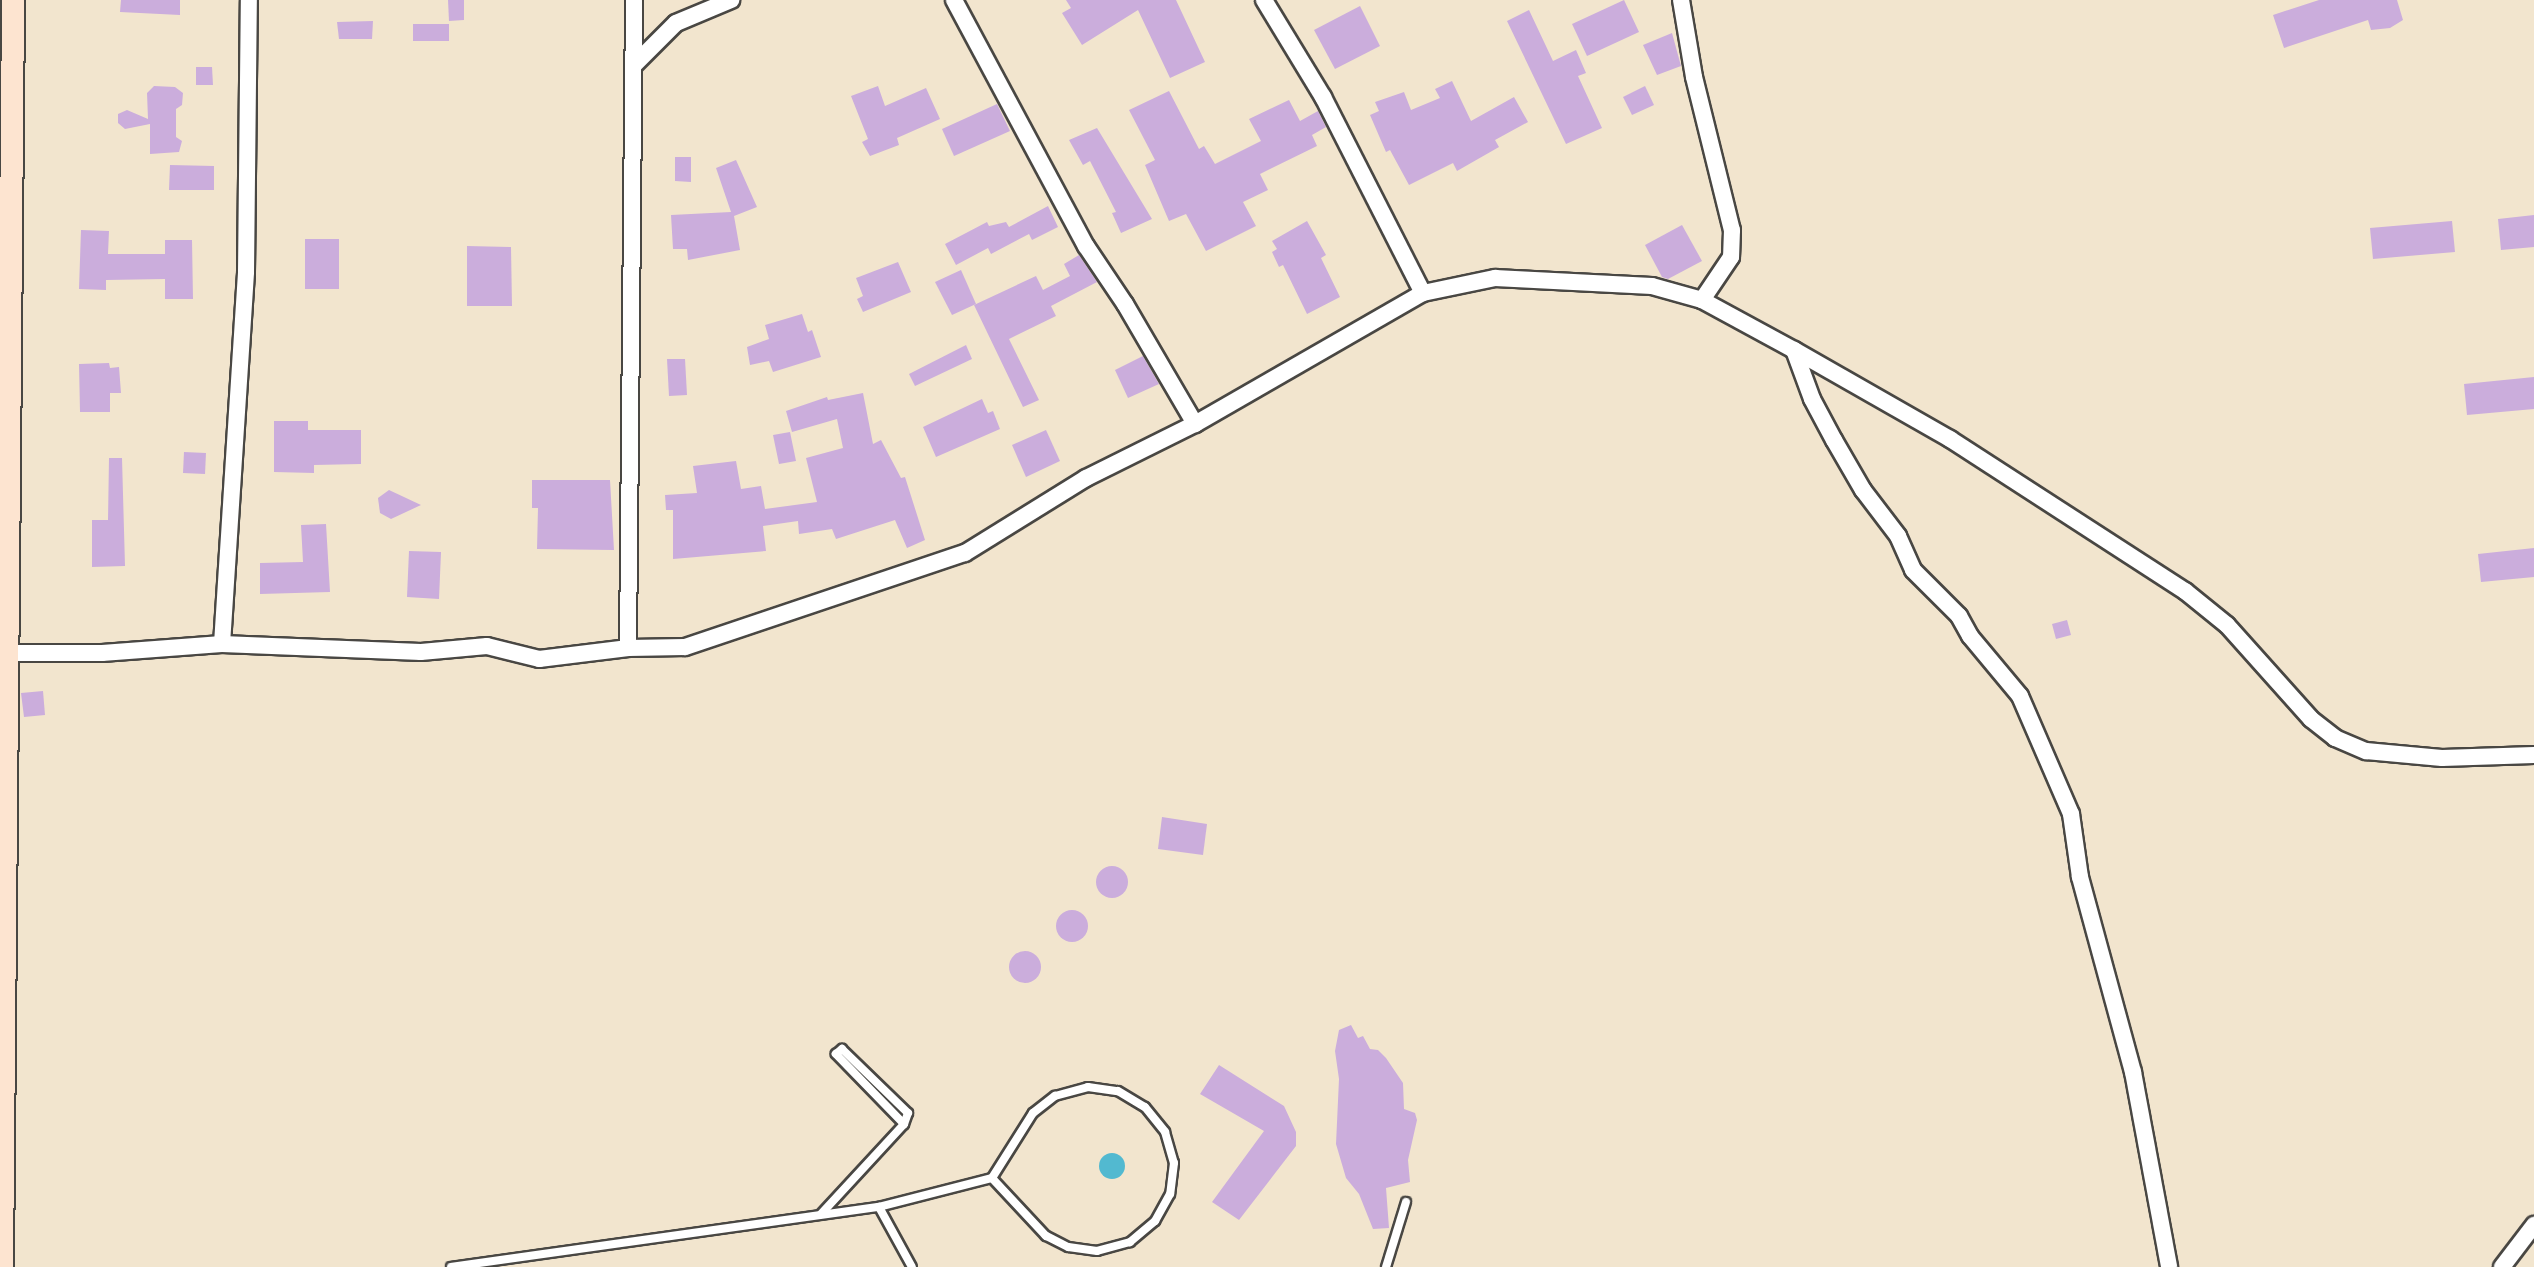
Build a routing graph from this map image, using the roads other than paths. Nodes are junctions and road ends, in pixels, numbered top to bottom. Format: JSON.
{"nodes":[{"id":1,"x":13,"y":0,"type":"edge"},
{"id":2,"x":249,"y":0,"type":"edge"},
{"id":3,"x":634,"y":0,"type":"edge"},
{"id":4,"x":731,"y":0,"type":"edge"},
{"id":5,"x":954,"y":0,"type":"edge"},
{"id":6,"x":1264,"y":0,"type":"edge"},
{"id":7,"x":1681,"y":0,"type":"edge"},
{"id":8,"x":634,"y":65,"type":"junction"},
{"id":9,"x":1423,"y":293,"type":"junction"},
{"id":10,"x":1702,"y":300,"type":"junction"},
{"id":11,"x":1794,"y":350,"type":"junction"},
{"id":12,"x":1195,"y":424,"type":"junction"},
{"id":13,"x":222,"y":644,"type":"junction"},
{"id":14,"x":628,"y":648,"type":"junction"},
{"id":15,"x":2,"y":653,"type":"edge"},
{"id":16,"x":2534,"y":755,"type":"edge"},
{"id":17,"x":2,"y":942,"type":"edge"},
{"id":18,"x":904,"y":1124,"type":"junction"},
{"id":19,"x":992,"y":1178,"type":"junction"},
{"id":20,"x":1406,"y":1202,"type":"dead end"},
{"id":21,"x":879,"y":1207,"type":"junction"},
{"id":22,"x":821,"y":1214,"type":"junction"},
{"id":23,"x":2534,"y":1225,"type":"edge"},
{"id":24,"x":498,"y":1263,"type":"edge"},
{"id":25,"x":2,"y":1267,"type":"edge"},
{"id":26,"x":451,"y":1267,"type":"edge"},
{"id":27,"x":912,"y":1267,"type":"edge"},
{"id":28,"x":1386,"y":1267,"type":"edge"},
{"id":29,"x":2169,"y":1267,"type":"edge"},
{"id":30,"x":2502,"y":1267,"type":"edge"}],
"edges":[{"from":1,"to":15,"type":"main road"},
{"from":2,"to":13,"type":"street"},
{"from":3,"to":8,"type":"street"},
{"from":4,"to":8,"type":"street"},
{"from":5,"to":12,"type":"street"},
{"from":6,"to":9,"type":"street"},
{"from":7,"to":10,"type":"street"},
{"from":8,"to":14,"type":"street"},
{"from":9,"to":10,"type":"street"},
{"from":9,"to":12,"type":"street"},
{"from":10,"to":11,"type":"street"},
{"from":11,"to":16,"type":"street"},
{"from":11,"to":29,"type":"street"},
{"from":12,"to":14,"type":"street"},
{"from":13,"to":14,"type":"street"},
{"from":13,"to":15,"type":"street"},
{"from":15,"to":17,"type":"main road"},
{"from":17,"to":25,"type":"main road"},
{"from":18,"to":18,"type":"lane"},
{"from":18,"to":22,"type":"lane"},
{"from":19,"to":19,"type":"lane"},
{"from":19,"to":21,"type":"lane"},
{"from":20,"to":28,"type":"lane"},
{"from":21,"to":22,"type":"lane"},
{"from":21,"to":27,"type":"lane"},
{"from":22,"to":24,"type":"lane"},
{"from":23,"to":30,"type":"street"},
{"from":24,"to":26,"type":"lane"}]}
